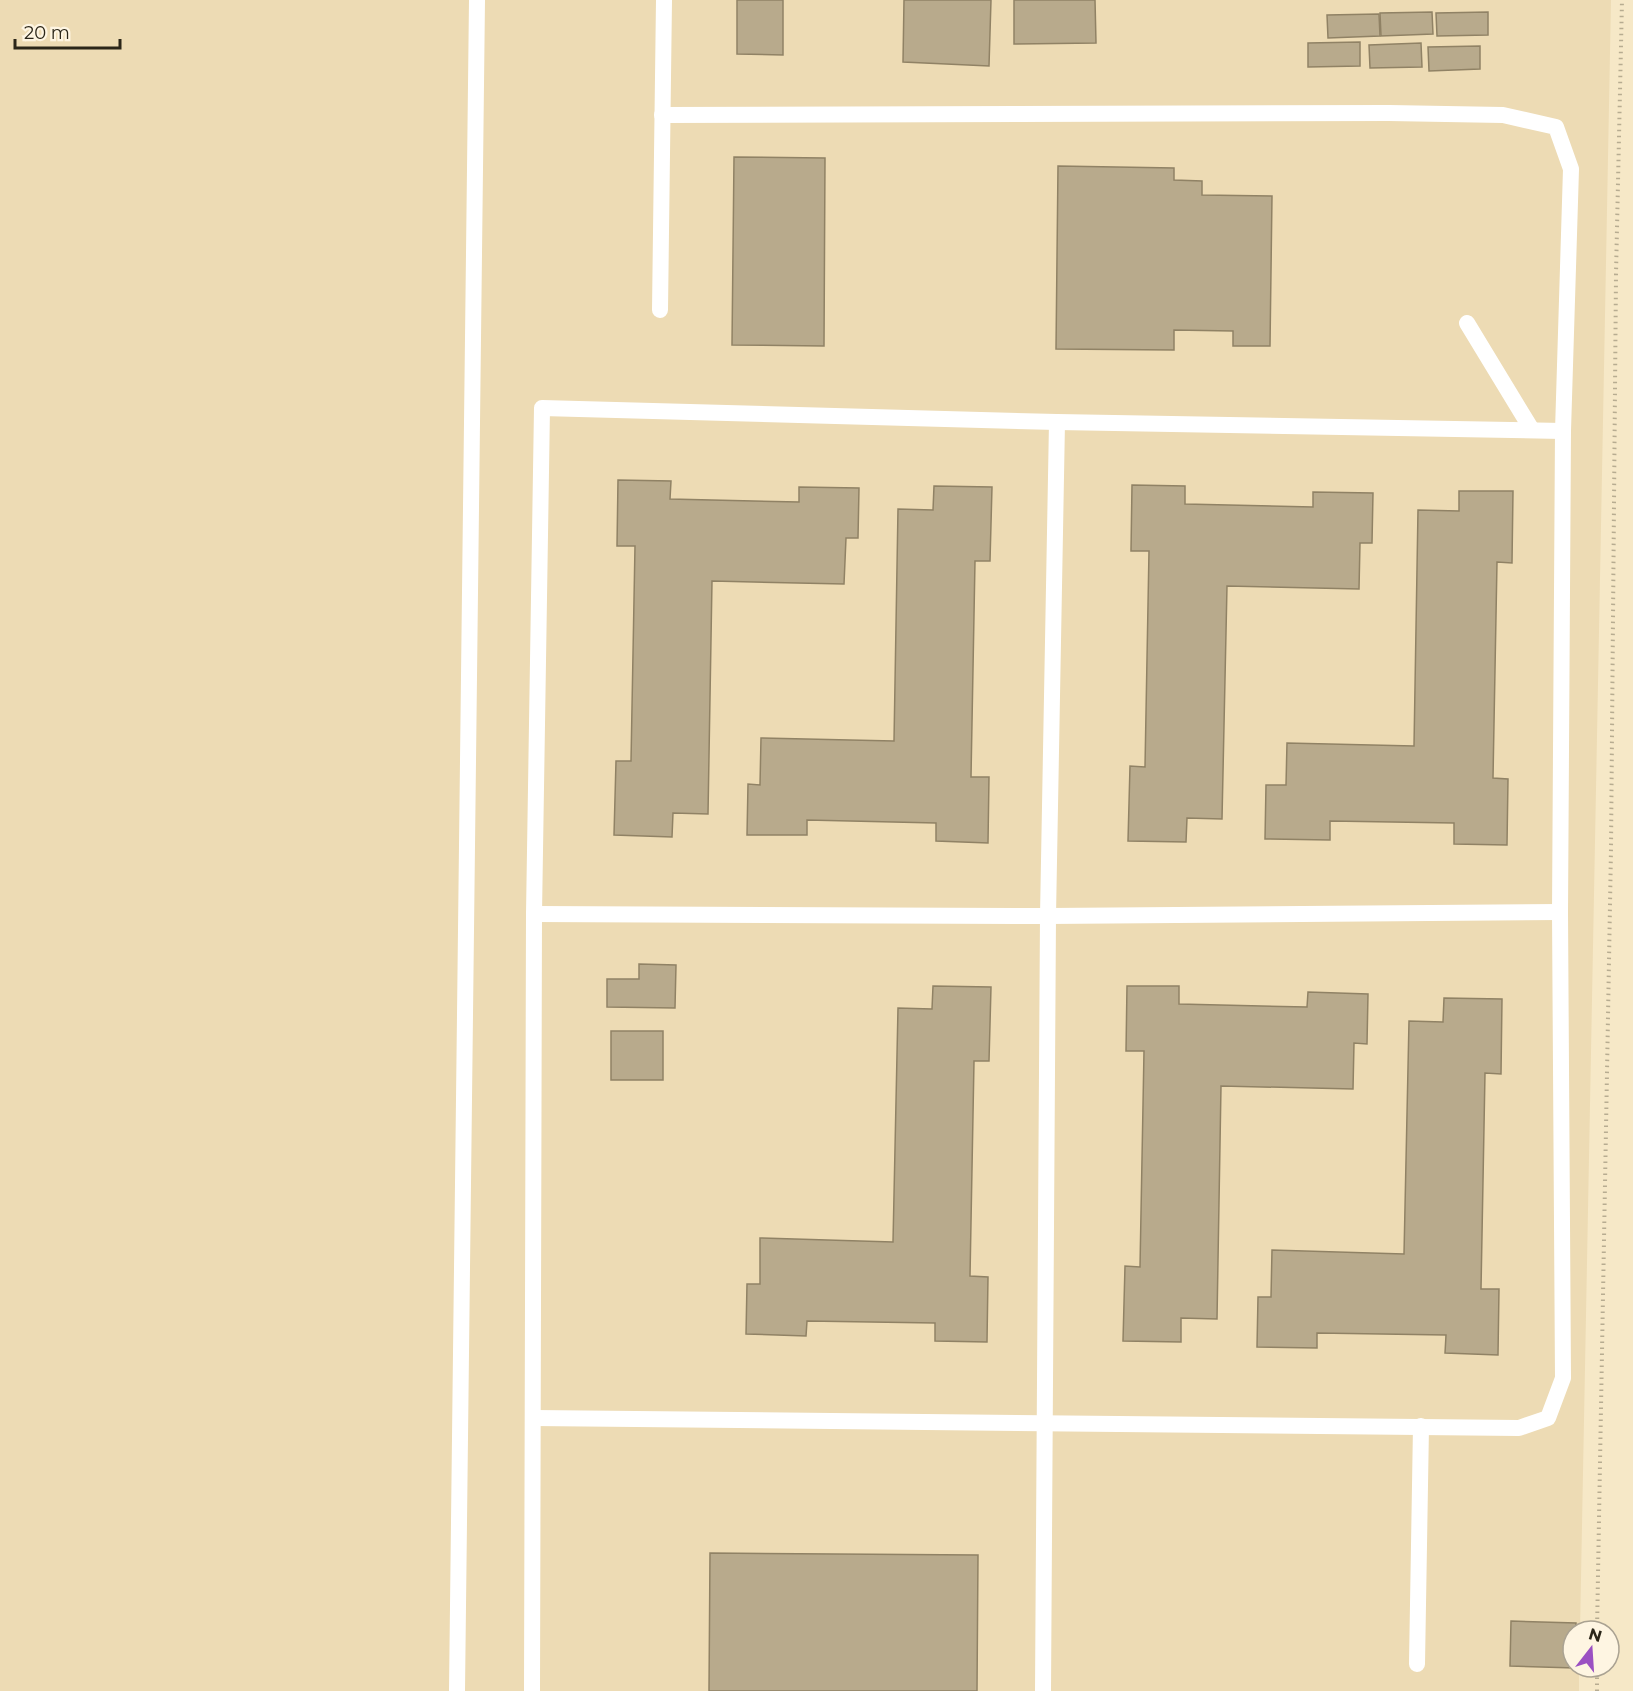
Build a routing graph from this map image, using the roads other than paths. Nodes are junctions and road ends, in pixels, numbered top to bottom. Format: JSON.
{"nodes":[{"id":1,"x":477,"y":0,"type":"edge"},
{"id":2,"x":664,"y":0,"type":"edge"},
{"id":3,"x":662,"y":115,"type":"junction"},
{"id":4,"x":660,"y":310,"type":"dead end"},
{"id":5,"x":1467,"y":323,"type":"dead end"},
{"id":6,"x":1057,"y":422,"type":"junction"},
{"id":7,"x":1533,"y":430,"type":"junction"},
{"id":8,"x":1563,"y":430,"type":"junction"},
{"id":9,"x":1560,"y":912,"type":"junction"},
{"id":10,"x":534,"y":914,"type":"junction"},
{"id":11,"x":1048,"y":916,"type":"junction"},
{"id":12,"x":533,"y":1418,"type":"junction"},
{"id":13,"x":1045,"y":1422,"type":"junction"},
{"id":14,"x":1421,"y":1426,"type":"junction"},
{"id":15,"x":1417,"y":1664,"type":"dead end"},
{"id":16,"x":457,"y":1691,"type":"edge"},
{"id":17,"x":532,"y":1691,"type":"edge"},
{"id":18,"x":1043,"y":1691,"type":"edge"}],
"edges":[{"from":1,"to":16,"type":"lane"},
{"from":2,"to":3,"type":"lane"},
{"from":3,"to":4,"type":"lane"},
{"from":3,"to":8,"type":"lane"},
{"from":5,"to":7,"type":"lane"},
{"from":6,"to":7,"type":"lane"},
{"from":6,"to":10,"type":"lane"},
{"from":6,"to":11,"type":"lane"},
{"from":7,"to":8,"type":"lane"},
{"from":8,"to":9,"type":"lane"},
{"from":9,"to":11,"type":"lane"},
{"from":9,"to":14,"type":"lane"},
{"from":10,"to":11,"type":"lane"},
{"from":10,"to":12,"type":"lane"},
{"from":11,"to":13,"type":"lane"},
{"from":12,"to":13,"type":"lane"},
{"from":12,"to":17,"type":"lane"},
{"from":13,"to":14,"type":"lane"},
{"from":13,"to":18,"type":"lane"},
{"from":14,"to":15,"type":"lane"}]}
